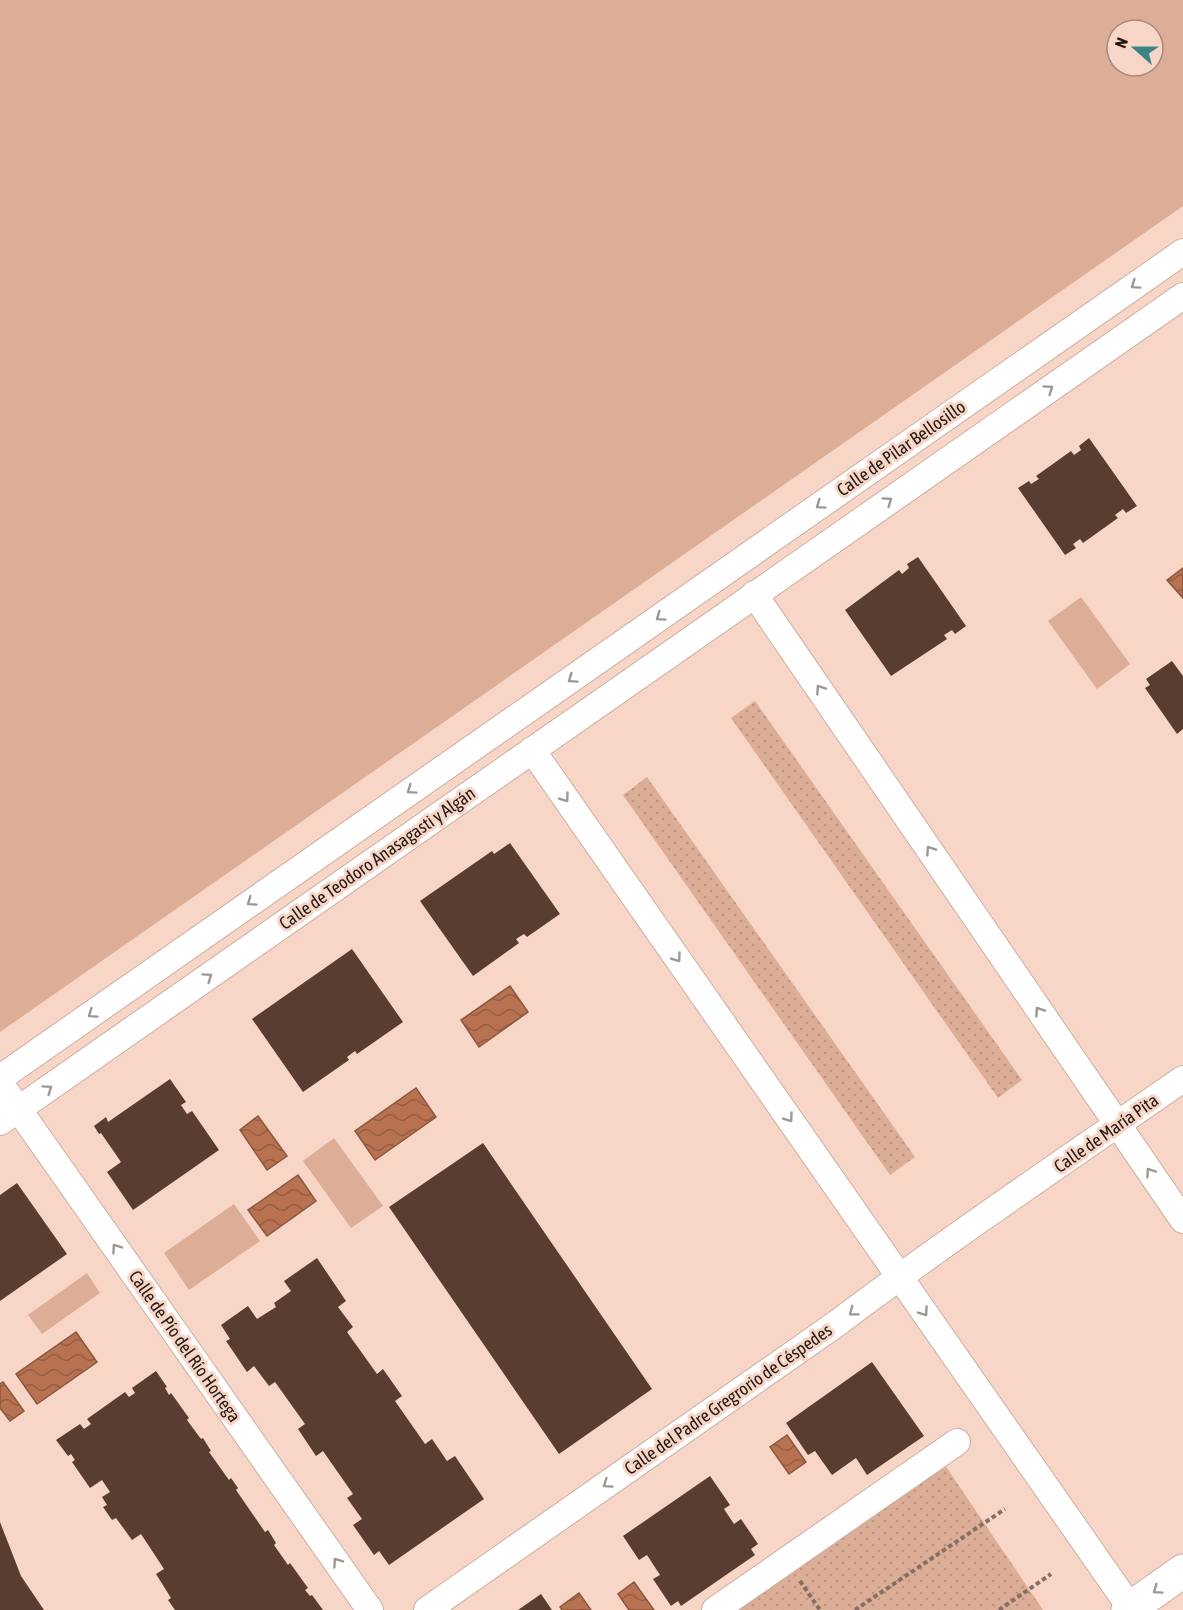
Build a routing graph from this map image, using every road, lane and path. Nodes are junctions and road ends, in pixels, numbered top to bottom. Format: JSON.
{"nodes":[{"id":1,"x":1183,"y":252,"type":"edge"},
{"id":2,"x":1183,"y":296,"type":"edge"},
{"id":3,"x":754,"y":594,"type":"junction"},
{"id":4,"x":619,"y":645,"type":"joint"},
{"id":5,"x":532,"y":750,"type":"junction"},
{"id":6,"x":0,"y":1078,"type":"edge"},
{"id":7,"x":1183,"y":1080,"type":"edge"},
{"id":8,"x":0,"y":1083,"type":"edge"},
{"id":9,"x":9,"y":1116,"type":"edge"},
{"id":10,"x":1117,"y":1124,"type":"junction"},
{"id":11,"x":1028,"y":1186,"type":"joint"},
{"id":12,"x":1183,"y":1220,"type":"edge"},
{"id":13,"x":900,"y":1276,"type":"junction"},
{"id":14,"x":957,"y":1442,"type":"dead end"},
{"id":15,"x":1005,"y":1509,"type":"dead end"},
{"id":16,"x":785,"y":1561,"type":"junction"},
{"id":17,"x":1183,"y":1571,"type":"edge"},
{"id":18,"x":1051,"y":1574,"type":"dead end"},
{"id":19,"x":1130,"y":1609,"type":"edge"},
{"id":20,"x":370,"y":1610,"type":"edge"},
{"id":21,"x":427,"y":1610,"type":"edge"},
{"id":22,"x":715,"y":1610,"type":"edge"},
{"id":23,"x":820,"y":1610,"type":"edge"},
{"id":24,"x":855,"y":1610,"type":"edge"},
{"id":25,"x":999,"y":1610,"type":"edge"}],
"edges":[{"from":1,"to":4,"type":"street","name":"Calle de Pilar Bellosillo","one_way":true},
{"from":3,"to":2,"type":"street","name":"Calle de Pilar Bellosillo","one_way":true},
{"from":3,"to":5,"type":"street","name":"Calle de Teodoro Anasagasti y Algán"},
{"from":10,"to":3,"type":"street","one_way":true},
{"from":4,"to":6,"type":"street","name":"Calle de Teodoro Anasagasti y Algán","one_way":true},
{"from":9,"to":5,"type":"street","name":"Calle de Teodoro Anasagasti y Algán","one_way":true},
{"from":5,"to":13,"type":"street","one_way":true},
{"from":7,"to":10,"type":"street","name":"Calle de María Pita"},
{"from":8,"to":9,"type":"street","name":"Calle de Pío del Río Hortega"},
{"from":20,"to":9,"type":"street","name":"Calle de Pío del Río Hortega","one_way":true},
{"from":10,"to":11,"type":"street","name":"Calle de María Pita"},
{"from":12,"to":10,"type":"street","one_way":true},
{"from":11,"to":13,"type":"street","name":"Calle del Padre Gregrorio de Céspedes"},
{"from":13,"to":19,"type":"street","one_way":true},
{"from":13,"to":21,"type":"street","name":"Calle del Padre Gregrorio de Céspedes","one_way":true},
{"from":14,"to":16,"type":"street"},
{"from":15,"to":24,"type":"path"},
{"from":16,"to":22,"type":"street"},
{"from":16,"to":23,"type":"path"},
{"from":17,"to":19,"type":"main road","one_way":true},
{"from":18,"to":25,"type":"path"}]}
